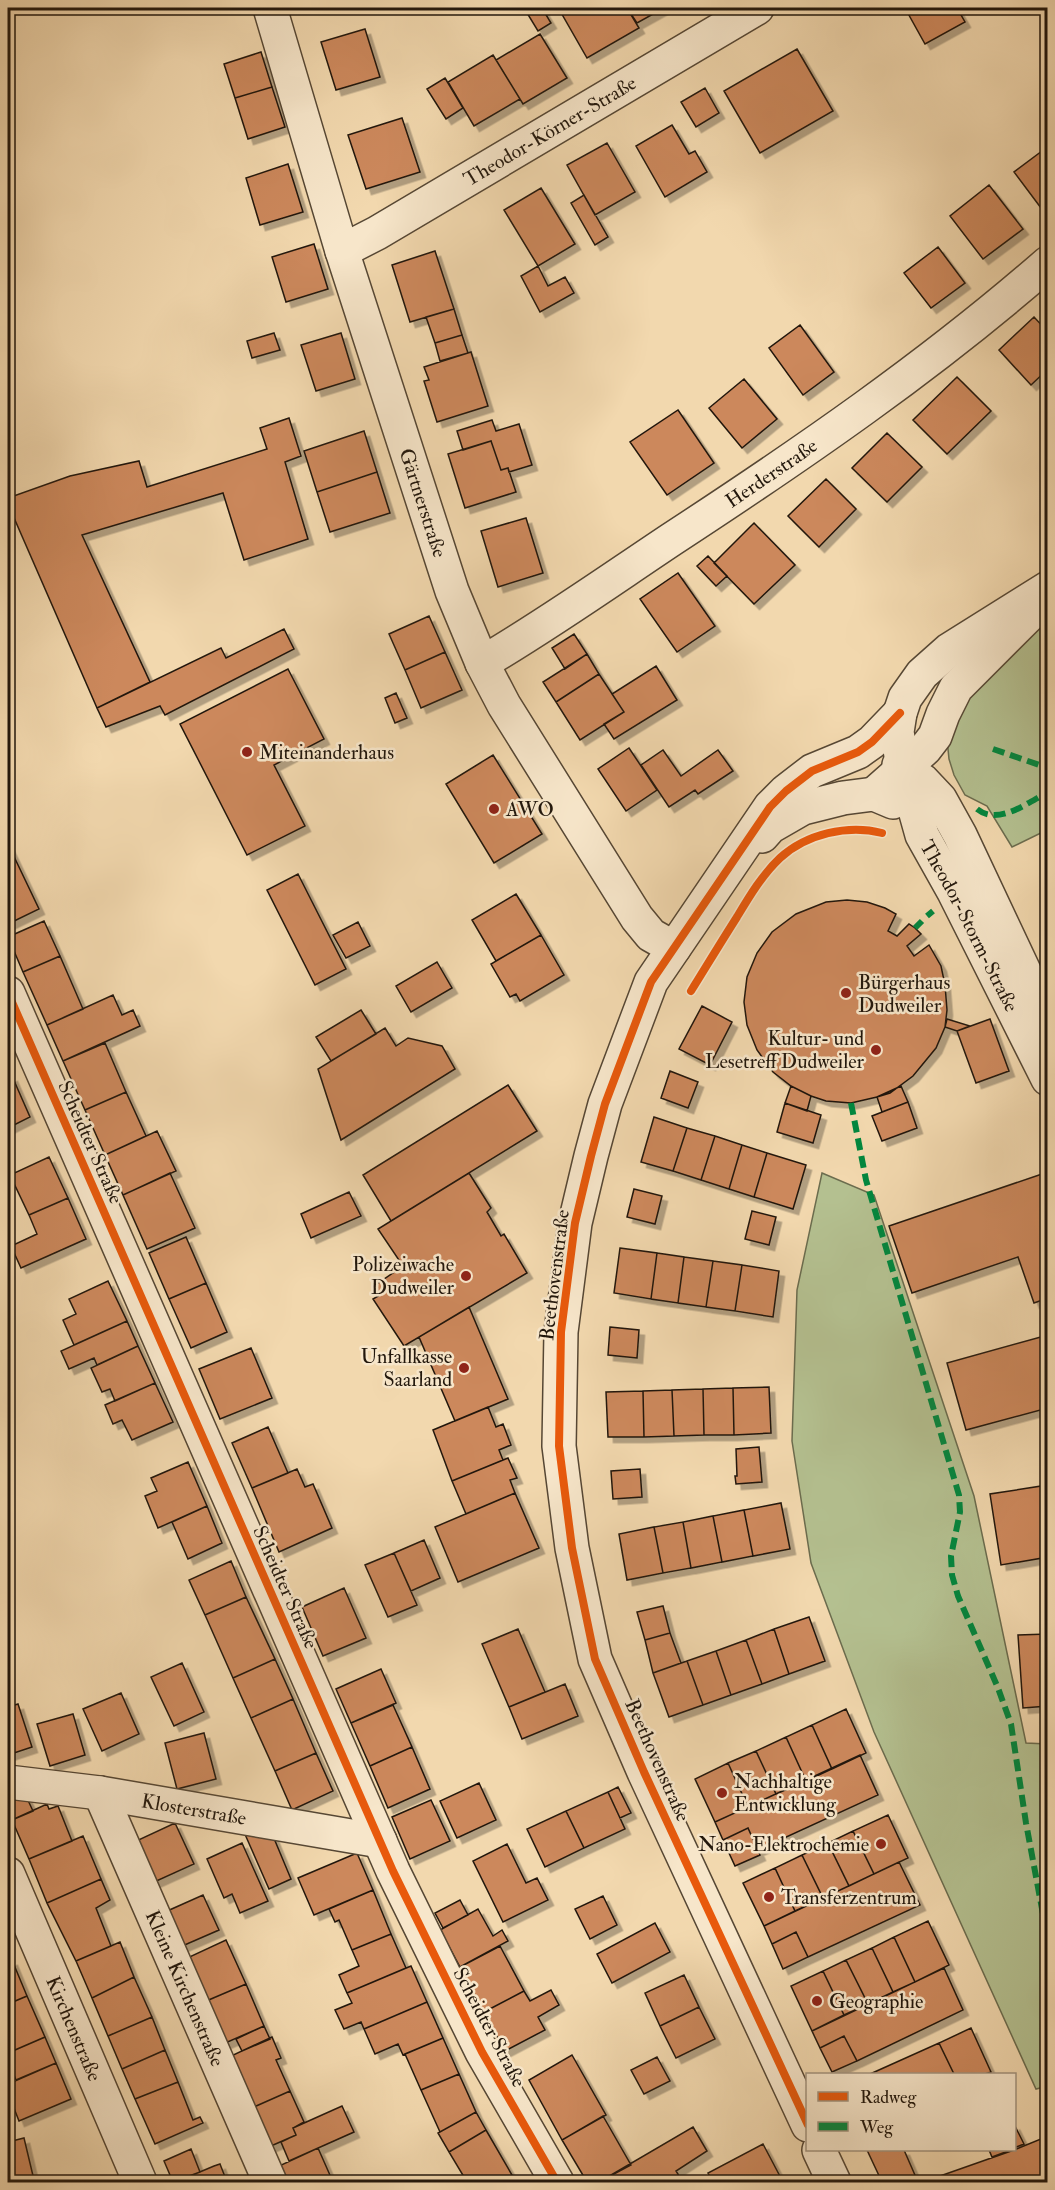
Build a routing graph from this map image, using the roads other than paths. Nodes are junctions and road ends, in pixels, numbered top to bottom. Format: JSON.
{"nodes":[{"id":1,"x":270,"y":8,"type":"edge"},
{"id":2,"x":757,"y":8,"type":"edge"},
{"id":3,"x":342,"y":251,"type":"junction"},
{"id":4,"x":1047,"y":263,"type":"edge"},
{"id":5,"x":1047,"y":588,"type":"edge"},
{"id":6,"x":1047,"y":597,"type":"edge"},
{"id":7,"x":482,"y":663,"type":"junction"},
{"id":8,"x":900,"y":713,"type":"junction"},
{"id":9,"x":935,"y":736,"type":"junction"},
{"id":10,"x":858,"y":752,"type":"junction"},
{"id":11,"x":903,"y":767,"type":"junction"},
{"id":12,"x":874,"y":794,"type":"junction"},
{"id":13,"x":953,"y":820,"type":"junction"},
{"id":14,"x":922,"y":835,"type":"junction"},
{"id":15,"x":726,"y":874,"type":"junction"},
{"id":16,"x":674,"y":948,"type":"junction"},
{"id":17,"x":8,"y":993,"type":"edge"},
{"id":18,"x":1047,"y":1022,"type":"edge"},
{"id":19,"x":1047,"y":1079,"type":"edge"},
{"id":20,"x":8,"y":1782,"type":"edge"},
{"id":21,"x":100,"y":1793,"type":"junction"},
{"id":22,"x":380,"y":1841,"type":"junction"},
{"id":23,"x":8,"y":1874,"type":"edge"},
{"id":24,"x":806,"y":2123,"type":"edge"},
{"id":25,"x":819,"y":2151,"type":"edge"},
{"id":26,"x":140,"y":2182,"type":"edge"},
{"id":27,"x":270,"y":2182,"type":"edge"},
{"id":28,"x":557,"y":2182,"type":"edge"},
{"id":29,"x":834,"y":2182,"type":"edge"}],
"edges":[{"from":1,"to":3,"type":"street","name":"Gärtnerstraße"},
{"from":2,"to":3,"type":"street","name":"Theodor-Körner-Straße"},
{"from":3,"to":7,"type":"street","name":"Gärtnerstraße"},
{"from":4,"to":7,"type":"street","name":"Herderstraße"},
{"from":5,"to":8,"type":"street","name":"Beethovenstraße"},
{"from":6,"to":9,"type":"street"},
{"from":7,"to":16,"type":"street","name":"Gärtnerstraße"},
{"from":8,"to":10,"type":"street","name":"Beethovenstraße"},
{"from":8,"to":11,"type":"street","name":"Beethovenstraße"},
{"from":9,"to":11,"type":"street"},
{"from":9,"to":13,"type":"street"},
{"from":10,"to":11,"type":"street"},
{"from":10,"to":15,"type":"street","name":"Beethovenstraße"},
{"from":11,"to":12,"type":"street"},
{"from":11,"to":13,"type":"street"},
{"from":11,"to":14,"type":"street","name":"Theodor-Storm-Straße"},
{"from":12,"to":14,"type":"street"},
{"from":12,"to":15,"type":"street","name":"Beethovenstraße"},
{"from":13,"to":18,"type":"street","name":"Theodor-Storm-Straße"},
{"from":14,"to":19,"type":"street","name":"Theodor-Storm-Straße"},
{"from":15,"to":16,"type":"street","name":"Beethovenstraße"},
{"from":16,"to":24,"type":"street","name":"Beethovenstraße"},
{"from":17,"to":22,"type":"street","name":"Scheidter Straße"},
{"from":20,"to":21,"type":"street","name":"Klosterstraße"},
{"from":21,"to":22,"type":"street","name":"Klosterstraße"},
{"from":21,"to":27,"type":"street","name":"Kleine Kirchenstraße"},
{"from":22,"to":28,"type":"street","name":"Scheidter Straße"},
{"from":23,"to":26,"type":"street","name":"Kirchenstraße"},
{"from":25,"to":29,"type":"street"}]}
